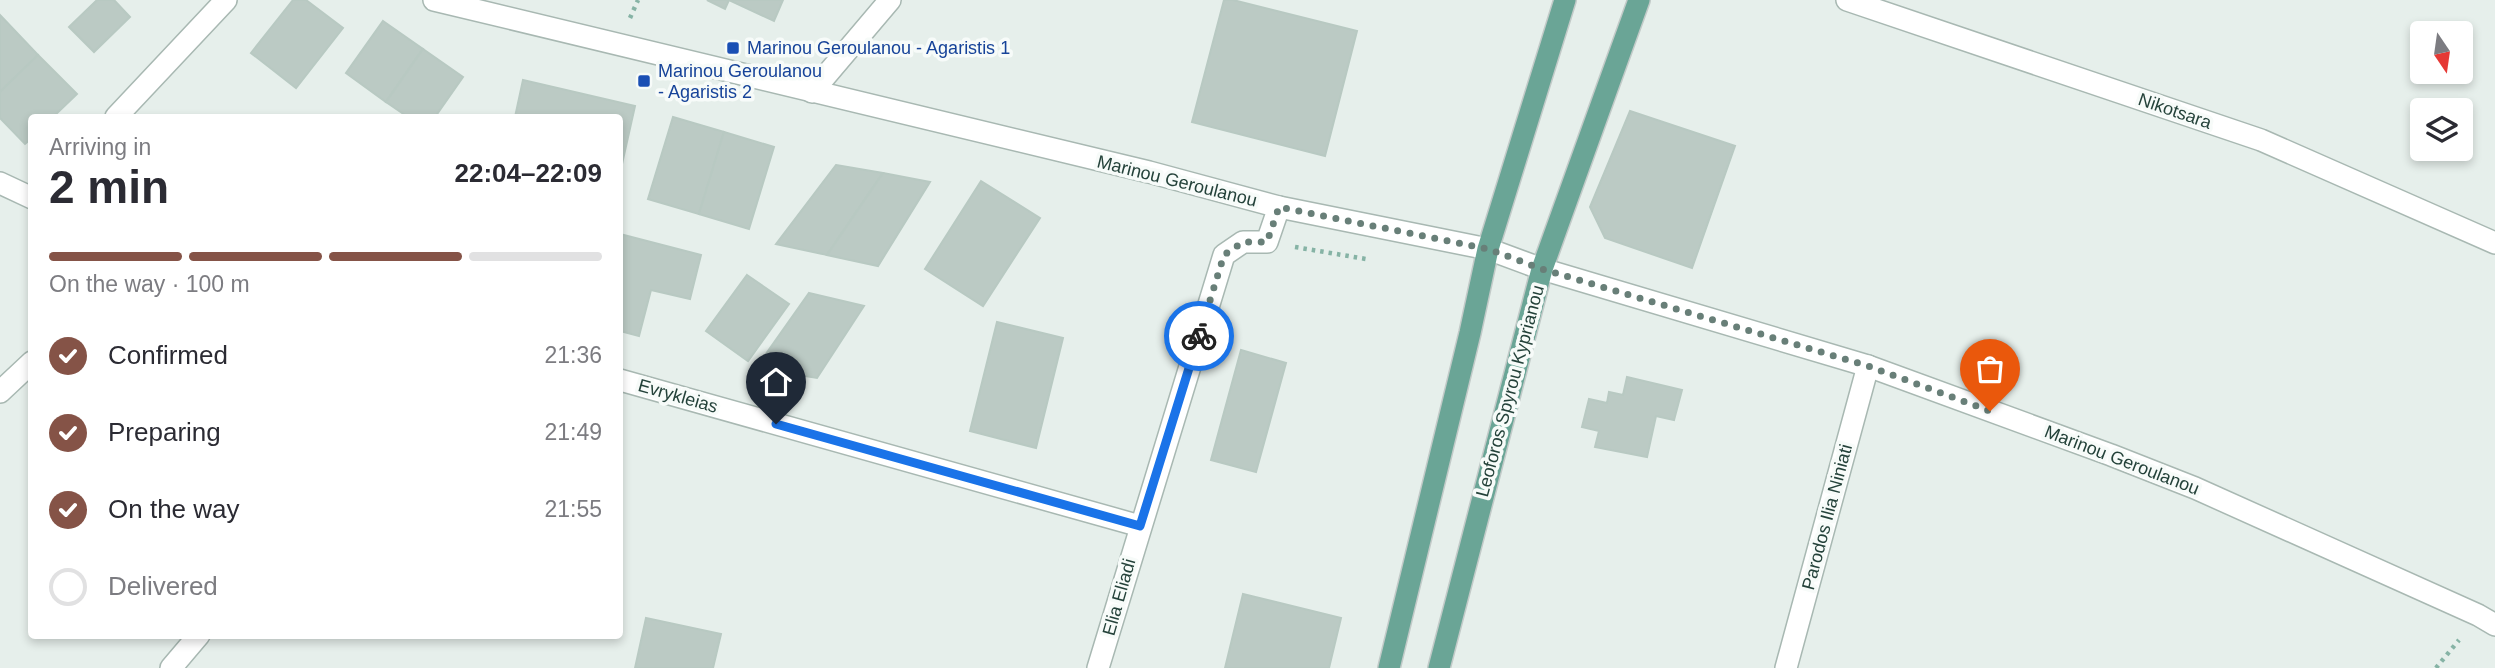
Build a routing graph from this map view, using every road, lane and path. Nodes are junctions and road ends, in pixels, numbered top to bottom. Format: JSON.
{"nodes":[{"id":1,"x":226,"y":0,"type":"edge"},
{"id":2,"x":434,"y":0,"type":"edge"},
{"id":3,"x":890,"y":0,"type":"edge"},
{"id":4,"x":1565,"y":0,"type":"edge"},
{"id":5,"x":1639,"y":0,"type":"edge"},
{"id":6,"x":1847,"y":0,"type":"edge"},
{"id":7,"x":812,"y":92,"type":"junction"},
{"id":8,"x":119,"y":114,"type":"edge"},
{"id":9,"x":0,"y":183,"type":"edge"},
{"id":10,"x":28,"y":196,"type":"edge"},
{"id":11,"x":1279,"y":207,"type":"junction"},
{"id":12,"x":1267,"y":242,"type":"junction"},
{"id":13,"x":2495,"y":243,"type":"edge"},
{"id":14,"x":1488,"y":249,"type":"junction"},
{"id":15,"x":1376,"y":261,"type":"dead end"},
{"id":16,"x":1542,"y":269,"type":"junction"},
{"id":17,"x":28,"y":366,"type":"edge"},
{"id":18,"x":1868,"y":366,"type":"junction"},
{"id":19,"x":623,"y":381,"type":"edge"},
{"id":20,"x":0,"y":392,"type":"edge"},
{"id":21,"x":1140,"y":526,"type":"junction"},
{"id":22,"x":2495,"y":625,"type":"edge"},
{"id":23,"x":2464,"y":634,"type":"dead end"},
{"id":24,"x":196,"y":639,"type":"edge"},
{"id":25,"x":171,"y":668,"type":"edge"},
{"id":26,"x":1098,"y":668,"type":"edge"},
{"id":27,"x":1389,"y":668,"type":"edge"},
{"id":28,"x":1439,"y":668,"type":"edge"},
{"id":29,"x":1786,"y":668,"type":"edge"},
{"id":30,"x":2436,"y":668,"type":"edge"}],
"edges":[{"from":1,"to":8,"type":"street"},
{"from":2,"to":7,"type":"street","name":"Marinou Geroulanou"},
{"from":3,"to":7,"type":"street"},
{"from":4,"to":14,"type":"main road"},
{"from":5,"to":16,"type":"main road","name":"Leoforos Spyrou Kyprianou"},
{"from":6,"to":13,"type":"street","name":"Nikotsara"},
{"from":7,"to":11,"type":"street","name":"Marinou Geroulanou"},
{"from":9,"to":10,"type":"street"},
{"from":11,"to":12,"type":"street"},
{"from":11,"to":14,"type":"street","name":"Marinou Geroulanou"},
{"from":12,"to":15,"type":"path"},
{"from":12,"to":21,"type":"street","name":"Elia Eliadi"},
{"from":14,"to":16,"type":"street","name":"Marinou Geroulanou"},
{"from":14,"to":27,"type":"main road"},
{"from":16,"to":18,"type":"street","name":"Marinou Geroulanou"},
{"from":16,"to":28,"type":"main road","name":"Leoforos Spyrou Kyprianou"},
{"from":17,"to":20,"type":"street"},
{"from":18,"to":22,"type":"street","name":"Marinou Geroulanou"},
{"from":18,"to":29,"type":"street","name":"Parodos Ilia Niniati"},
{"from":19,"to":21,"type":"street","name":"Evrykleias"},
{"from":21,"to":26,"type":"street","name":"Elia Eliadi"},
{"from":23,"to":30,"type":"path"},
{"from":24,"to":25,"type":"street"}]}
